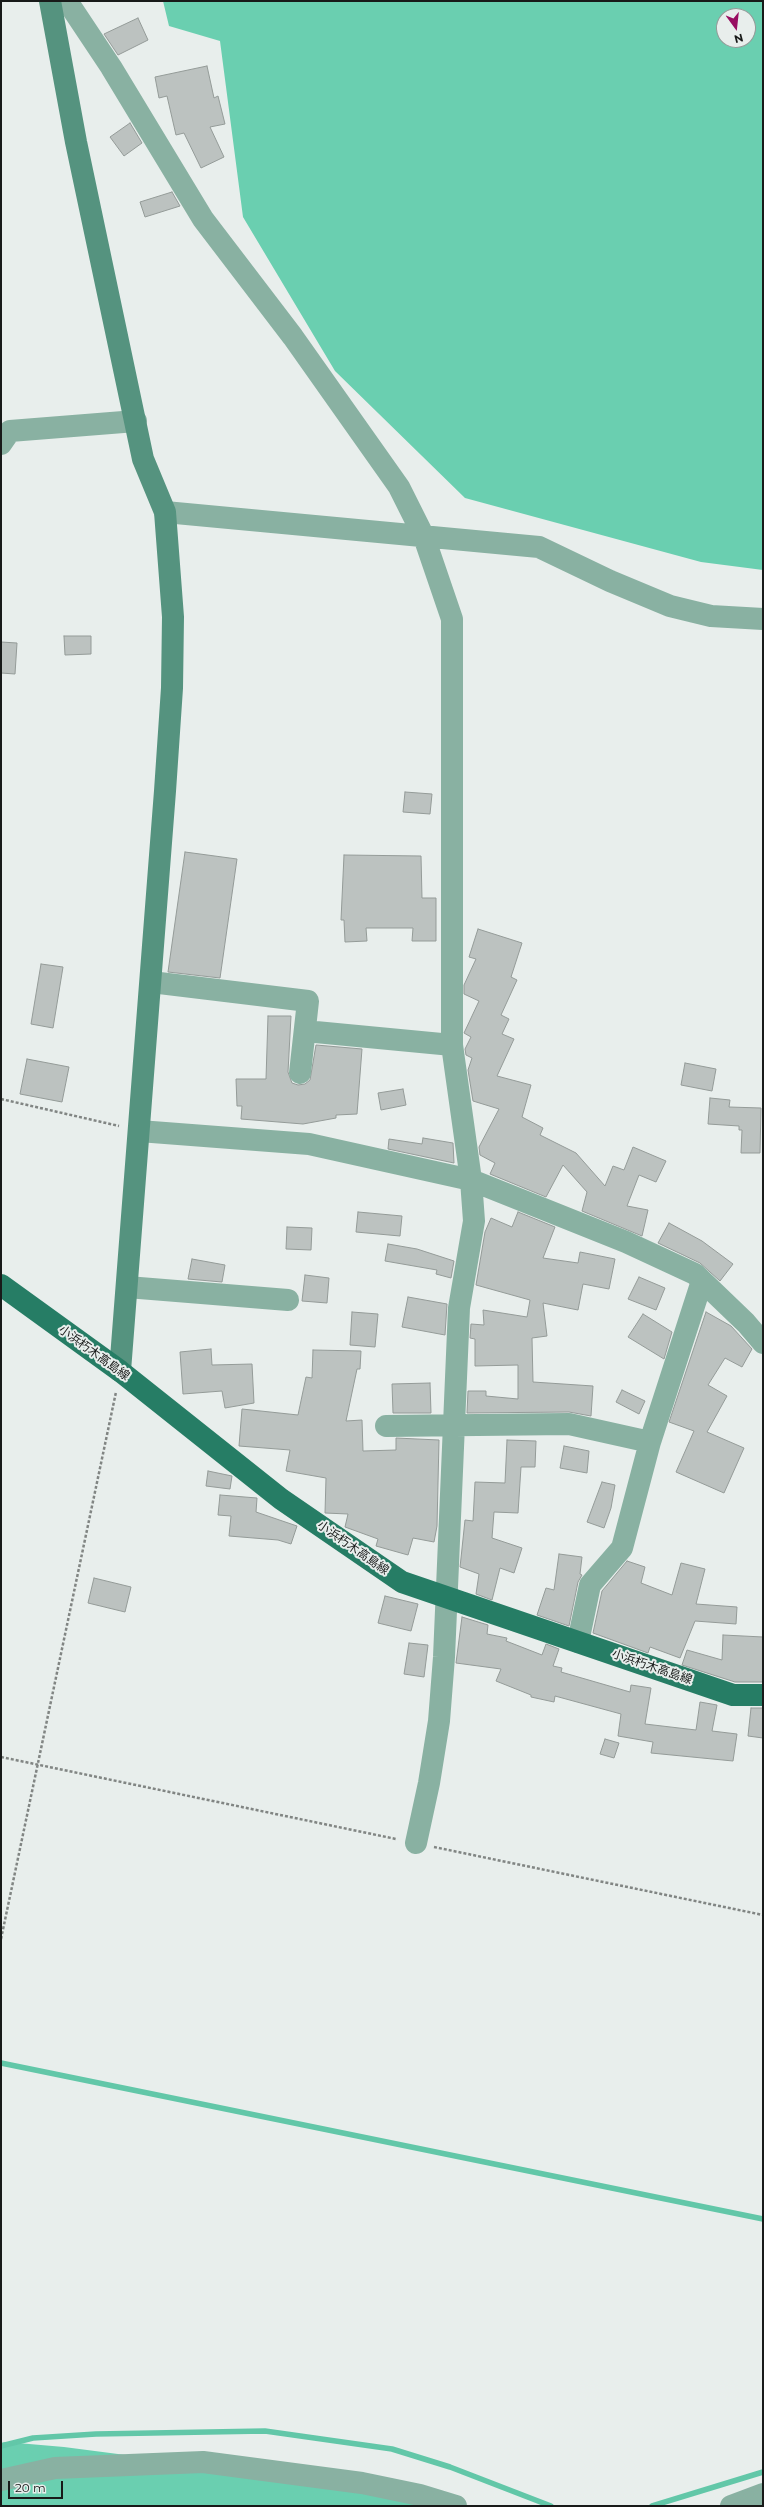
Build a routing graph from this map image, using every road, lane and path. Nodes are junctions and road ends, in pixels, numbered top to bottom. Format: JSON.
{"nodes":[{"id":1,"x":50,"y":1,"type":"edge"},
{"id":2,"x":67,"y":1,"type":"edge"},
{"id":3,"x":136,"y":421,"type":"junction"},
{"id":4,"x":1,"y":444,"type":"edge"},
{"id":5,"x":165,"y":512,"type":"junction"},
{"id":6,"x":424,"y":537,"type":"junction"},
{"id":7,"x":763,"y":619,"type":"edge"},
{"id":8,"x":151,"y":982,"type":"junction"},
{"id":9,"x":305,"y":1031,"type":"junction"},
{"id":10,"x":452,"y":1045,"type":"junction"},
{"id":11,"x":300,"y":1073,"type":"dead end"},
{"id":12,"x":1,"y":1099,"type":"edge"},
{"id":13,"x":139,"y":1131,"type":"junction"},
{"id":14,"x":471,"y":1180,"type":"junction"},
{"id":15,"x":702,"y":1281,"type":"junction"},
{"id":16,"x":1,"y":1285,"type":"edge"},
{"id":17,"x":127,"y":1287,"type":"junction"},
{"id":18,"x":288,"y":1300,"type":"dead end"},
{"id":19,"x":763,"y":1343,"type":"edge"},
{"id":20,"x":120,"y":1371,"type":"junction"},
{"id":21,"x":454,"y":1425,"type":"junction"},
{"id":22,"x":386,"y":1426,"type":"dead end"},
{"id":23,"x":650,"y":1442,"type":"junction"},
{"id":24,"x":446,"y":1598,"type":"junction"},
{"id":25,"x":578,"y":1642,"type":"junction"},
{"id":26,"x":763,"y":1695,"type":"edge"},
{"id":27,"x":1,"y":1757,"type":"edge"},
{"id":28,"x":36,"y":1764,"type":"junction"},
{"id":29,"x":416,"y":1843,"type":"junction"},
{"id":30,"x":763,"y":1915,"type":"edge"},
{"id":31,"x":1,"y":1939,"type":"edge"},
{"id":32,"x":1,"y":2480,"type":"edge"},
{"id":33,"x":763,"y":2494,"type":"edge"},
{"id":34,"x":456,"y":2506,"type":"edge"},
{"id":35,"x":731,"y":2506,"type":"edge"}],
"edges":[{"from":1,"to":3,"type":"main road"},
{"from":2,"to":6,"type":"street"},
{"from":3,"to":4,"type":"street"},
{"from":3,"to":5,"type":"main road"},
{"from":5,"to":6,"type":"street"},
{"from":5,"to":8,"type":"main road"},
{"from":6,"to":7,"type":"street"},
{"from":6,"to":10,"type":"street"},
{"from":8,"to":9,"type":"street"},
{"from":8,"to":13,"type":"main road"},
{"from":9,"to":10,"type":"street"},
{"from":9,"to":11,"type":"street"},
{"from":10,"to":14,"type":"street"},
{"from":12,"to":13,"type":"path"},
{"from":13,"to":14,"type":"street"},
{"from":13,"to":17,"type":"main road"},
{"from":14,"to":15,"type":"street"},
{"from":14,"to":21,"type":"street"},
{"from":15,"to":19,"type":"street"},
{"from":15,"to":23,"type":"street"},
{"from":16,"to":20,"type":"main road","name":"小浜朽木高島線"},
{"from":17,"to":18,"type":"street"},
{"from":17,"to":20,"type":"main road"},
{"from":20,"to":24,"type":"main road","name":"小浜朽木高島線"},
{"from":20,"to":28,"type":"path"},
{"from":21,"to":22,"type":"street"},
{"from":21,"to":23,"type":"street"},
{"from":21,"to":24,"type":"street"},
{"from":23,"to":25,"type":"street"},
{"from":24,"to":25,"type":"main road","name":"小浜朽木高島線"},
{"from":24,"to":29,"type":"street"},
{"from":25,"to":26,"type":"main road","name":"小浜朽木高島線"},
{"from":27,"to":28,"type":"path"},
{"from":28,"to":29,"type":"path"},
{"from":28,"to":31,"type":"path"},
{"from":29,"to":30,"type":"path"},
{"from":32,"to":34,"type":"street"},
{"from":33,"to":35,"type":"street"}]}
